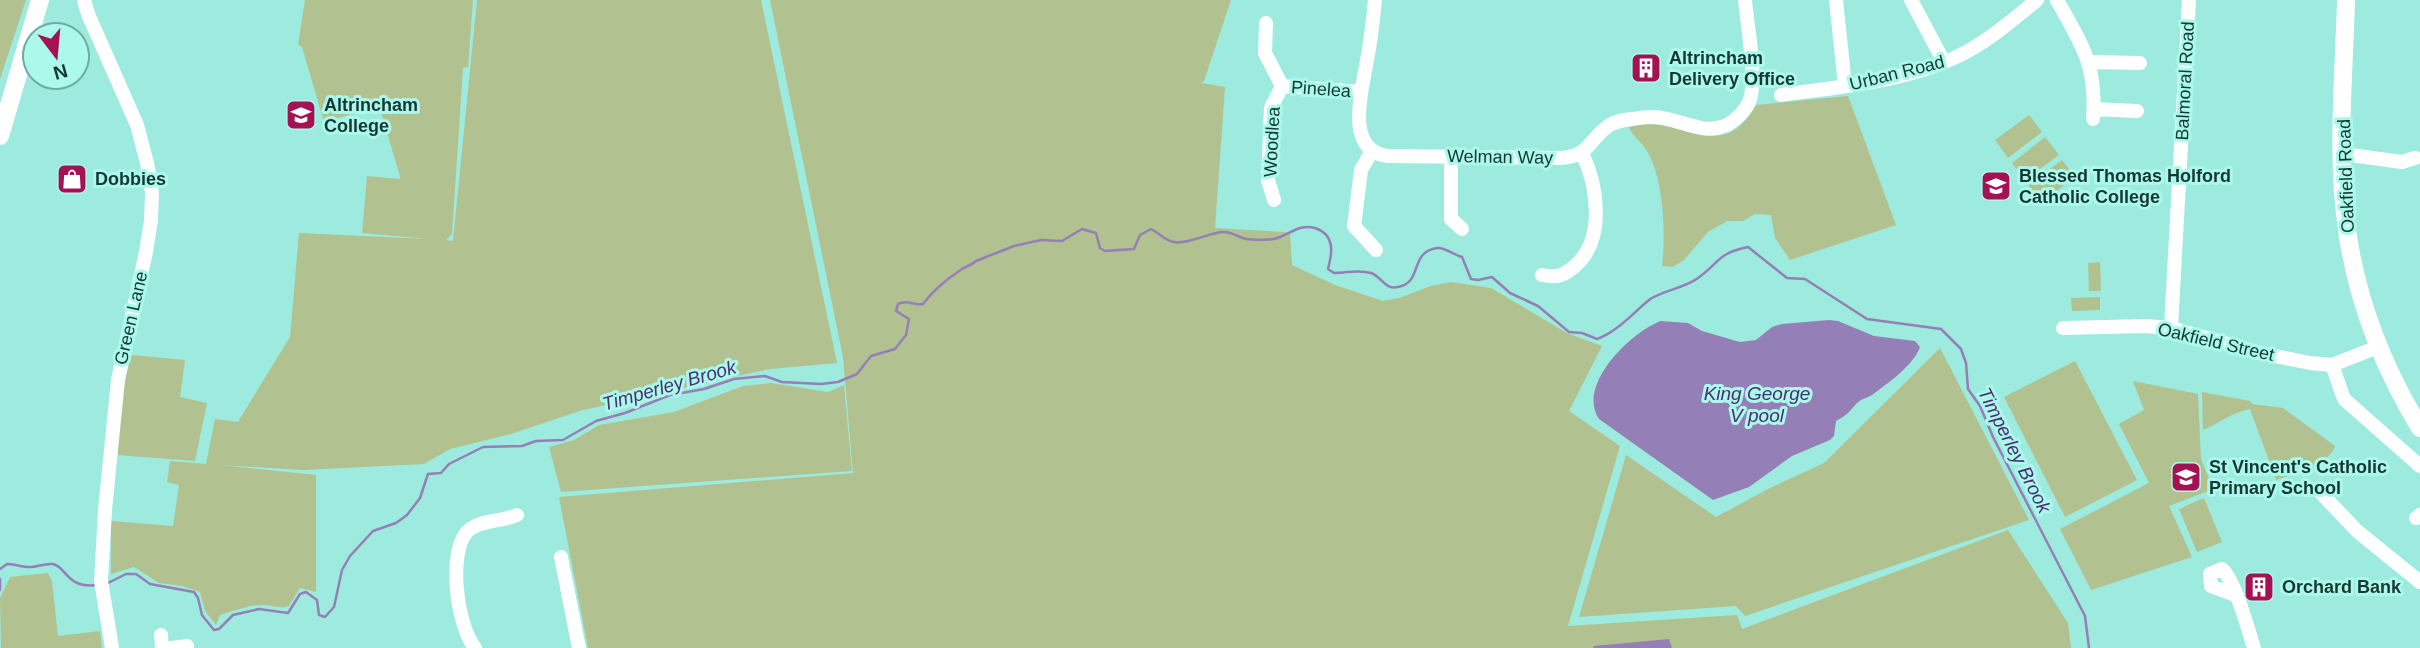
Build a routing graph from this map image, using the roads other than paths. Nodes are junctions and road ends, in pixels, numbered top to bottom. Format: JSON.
{"nodes":[{"id":1,"x":40,"y":0,"type":"edge"},
{"id":2,"x":84,"y":0,"type":"edge"},
{"id":3,"x":1375,"y":0,"type":"edge"},
{"id":4,"x":1745,"y":0,"type":"edge"},
{"id":5,"x":1836,"y":0,"type":"edge"},
{"id":6,"x":1911,"y":0,"type":"edge"},
{"id":7,"x":2037,"y":0,"type":"edge"},
{"id":8,"x":2056,"y":0,"type":"edge"},
{"id":9,"x":2189,"y":0,"type":"edge"},
{"id":10,"x":2346,"y":0,"type":"edge"},
{"id":11,"x":1266,"y":23,"type":"dead end"},
{"id":12,"x":1944,"y":62,"type":"junction"},
{"id":13,"x":2090,"y":62,"type":"junction"},
{"id":14,"x":2140,"y":63,"type":"dead end"},
{"id":15,"x":1282,"y":86,"type":"junction"},
{"id":16,"x":1844,"y":86,"type":"junction"},
{"id":17,"x":1360,"y":92,"type":"junction"},
{"id":18,"x":1781,"y":95,"type":"dead end"},
{"id":19,"x":2137,"y":111,"type":"dead end"},
{"id":20,"x":0,"y":136,"type":"edge"},
{"id":21,"x":1372,"y":151,"type":"junction"},
{"id":22,"x":1582,"y":153,"type":"junction"},
{"id":23,"x":2343,"y":154,"type":"junction"},
{"id":24,"x":1451,"y":156,"type":"junction"},
{"id":25,"x":2410,"y":163,"type":"dead end"},
{"id":26,"x":1273,"y":201,"type":"dead end"},
{"id":27,"x":1462,"y":229,"type":"dead end"},
{"id":28,"x":1376,"y":250,"type":"dead end"},
{"id":29,"x":1542,"y":275,"type":"dead end"},
{"id":30,"x":2063,"y":328,"type":"dead end"},
{"id":31,"x":2171,"y":328,"type":"junction"},
{"id":32,"x":2378,"y":347,"type":"junction"},
{"id":33,"x":2332,"y":365,"type":"junction"},
{"id":34,"x":2420,"y":428,"type":"edge"},
{"id":35,"x":2420,"y":466,"type":"edge"},
{"id":36,"x":2320,"y":492,"type":"dead end"},
{"id":37,"x":517,"y":515,"type":"dead end"},
{"id":38,"x":561,"y":557,"type":"dead end"},
{"id":39,"x":2420,"y":582,"type":"edge"},
{"id":40,"x":2235,"y":595,"type":"dead end"},
{"id":41,"x":112,"y":648,"type":"edge"},
{"id":42,"x":475,"y":648,"type":"edge"},
{"id":43,"x":579,"y":648,"type":"edge"},
{"id":44,"x":2254,"y":648,"type":"edge"}],
"edges":[{"from":1,"to":20,"type":"main road"},
{"from":2,"to":41,"type":"street","name":"Green Lane"},
{"from":3,"to":17,"type":"street"},
{"from":4,"to":22,"type":"street"},
{"from":5,"to":16,"type":"street"},
{"from":6,"to":12,"type":"street"},
{"from":7,"to":12,"type":"street","name":"Urban Road"},
{"from":8,"to":13,"type":"street"},
{"from":9,"to":31,"type":"street","name":"Balmoral Road"},
{"from":10,"to":23,"type":"main road","name":"Oakfield Road"},
{"from":11,"to":15,"type":"street"},
{"from":12,"to":16,"type":"street","name":"Urban Road"},
{"from":13,"to":14,"type":"street"},
{"from":13,"to":19,"type":"street"},
{"from":15,"to":17,"type":"street","name":"Pinelea"},
{"from":15,"to":26,"type":"street","name":"Woodlea"},
{"from":16,"to":18,"type":"street","name":"Urban Road"},
{"from":17,"to":21,"type":"street"},
{"from":21,"to":24,"type":"street","name":"Welman Way"},
{"from":21,"to":28,"type":"street"},
{"from":22,"to":24,"type":"street","name":"Welman Way"},
{"from":22,"to":29,"type":"street"},
{"from":23,"to":25,"type":"street"},
{"from":23,"to":32,"type":"main road","name":"Oakfield Road"},
{"from":24,"to":27,"type":"street"},
{"from":30,"to":31,"type":"street","name":"Oakfield Street"},
{"from":31,"to":33,"type":"street","name":"Oakfield Street"},
{"from":32,"to":33,"type":"street","name":"Oakfield Street"},
{"from":32,"to":34,"type":"main road","name":"Oakfield Road"},
{"from":33,"to":35,"type":"street"},
{"from":36,"to":39,"type":"street"},
{"from":37,"to":42,"type":"street"},
{"from":38,"to":43,"type":"street"},
{"from":40,"to":44,"type":"street"}]}
